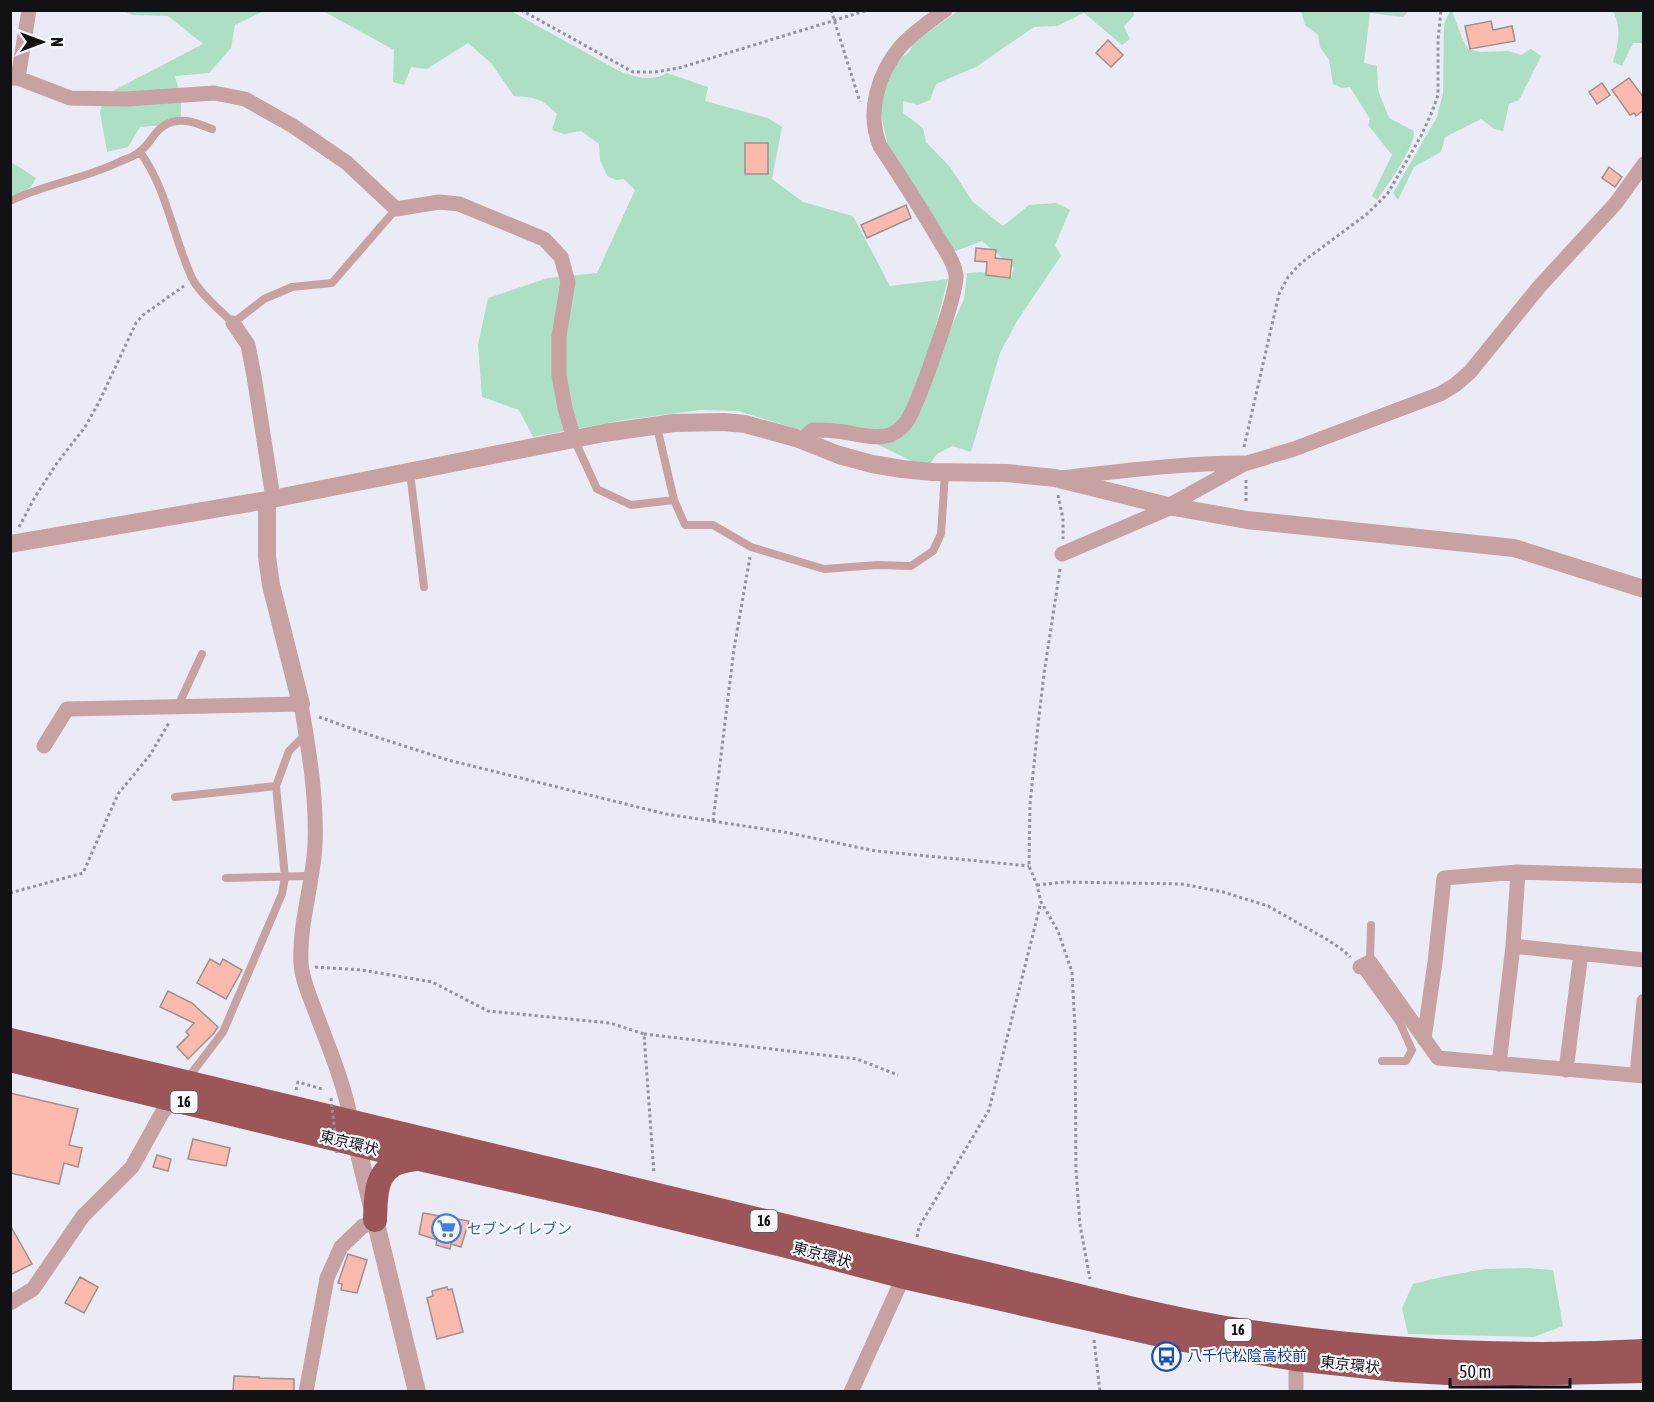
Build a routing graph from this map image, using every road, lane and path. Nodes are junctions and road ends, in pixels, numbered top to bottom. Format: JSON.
{"nodes":[{"id":1,"x":29,"y":10,"type":"edge"},
{"id":2,"x":521,"y":10,"type":"edge"},
{"id":3,"x":831,"y":10,"type":"edge"},
{"id":4,"x":868,"y":10,"type":"edge"},
{"id":5,"x":945,"y":10,"type":"edge"},
{"id":6,"x":1441,"y":10,"type":"edge"},
{"id":7,"x":833,"y":20,"type":"junction"},
{"id":8,"x":14,"y":78,"type":"edge"},
{"id":9,"x":862,"y":109,"type":"dead end"},
{"id":10,"x":212,"y":129,"type":"dead end"},
{"id":11,"x":141,"y":152,"type":"junction"},
{"id":12,"x":1644,"y":164,"type":"edge"},
{"id":13,"x":10,"y":201,"type":"edge"},
{"id":14,"x":396,"y":209,"type":"junction"},
{"id":15,"x":193,"y":280,"type":"junction"},
{"id":16,"x":233,"y":323,"type":"junction"},
{"id":17,"x":657,"y":426,"type":"junction"},
{"id":18,"x":574,"y":439,"type":"junction"},
{"id":19,"x":801,"y":440,"type":"junction"},
{"id":20,"x":1243,"y":463,"type":"junction"},
{"id":21,"x":410,"y":471,"type":"junction"},
{"id":22,"x":945,"y":472,"type":"junction"},
{"id":23,"x":1055,"y":478,"type":"junction"},
{"id":24,"x":270,"y":499,"type":"junction"},
{"id":25,"x":674,"y":500,"type":"junction"},
{"id":26,"x":1171,"y":506,"type":"junction"},
{"id":27,"x":1247,"y":520,"type":"junction"},
{"id":28,"x":12,"y":543,"type":"edge"},
{"id":29,"x":752,"y":547,"type":"junction"},
{"id":30,"x":1062,"y":554,"type":"junction"},
{"id":31,"x":424,"y":587,"type":"dead end"},
{"id":32,"x":1644,"y":589,"type":"edge"},
{"id":33,"x":202,"y":654,"type":"dead end"},
{"id":34,"x":178,"y":706,"type":"junction"},
{"id":35,"x":302,"y":710,"type":"junction"},
{"id":36,"x":306,"y":734,"type":"junction"},
{"id":37,"x":44,"y":746,"type":"dead end"},
{"id":38,"x":276,"y":786,"type":"junction"},
{"id":39,"x":175,"y":797,"type":"dead end"},
{"id":40,"x":712,"y":821,"type":"junction"},
{"id":41,"x":1029,"y":866,"type":"junction"},
{"id":42,"x":1518,"y":872,"type":"junction"},
{"id":43,"x":311,"y":876,"type":"junction"},
{"id":44,"x":1644,"y":876,"type":"edge"},
{"id":45,"x":285,"y":877,"type":"junction"},
{"id":46,"x":226,"y":878,"type":"dead end"},
{"id":47,"x":1037,"y":885,"type":"junction"},
{"id":48,"x":10,"y":892,"type":"edge"},
{"id":49,"x":1041,"y":902,"type":"junction"},
{"id":50,"x":1371,"y":925,"type":"dead end"},
{"id":51,"x":1513,"y":946,"type":"junction"},
{"id":52,"x":1581,"y":953,"type":"junction"},
{"id":53,"x":1644,"y":960,"type":"edge"},
{"id":54,"x":1365,"y":965,"type":"junction"},
{"id":55,"x":301,"y":966,"type":"junction"},
{"id":56,"x":1644,"y":1001,"type":"edge"},
{"id":57,"x":1404,"y":1020,"type":"junction"},
{"id":58,"x":644,"y":1034,"type":"junction"},
{"id":59,"x":1424,"y":1039,"type":"junction"},
{"id":60,"x":10,"y":1040,"type":"edge"},
{"id":61,"x":10,"y":1060,"type":"edge"},
{"id":62,"x":1382,"y":1061,"type":"dead end"},
{"id":63,"x":1499,"y":1064,"type":"junction"},
{"id":64,"x":1566,"y":1070,"type":"junction"},
{"id":65,"x":898,"y":1075,"type":"dead end"},
{"id":66,"x":1640,"y":1076,"type":"edge"},
{"id":67,"x":180,"y":1090,"type":"junction"},
{"id":68,"x":332,"y":1098,"type":"dead end"},
{"id":69,"x":351,"y":1120,"type":"junction"},
{"id":70,"x":347,"y":1149,"type":"junction"},
{"id":71,"x":416,"y":1159,"type":"junction"},
{"id":72,"x":655,"y":1194,"type":"junction"},
{"id":73,"x":376,"y":1221,"type":"junction"},
{"id":74,"x":908,"y":1267,"type":"junction"},
{"id":75,"x":10,"y":1303,"type":"edge"},
{"id":76,"x":1094,"y":1310,"type":"junction"},
{"id":77,"x":1296,"y":1349,"type":"junction"},
{"id":78,"x":1644,"y":1351,"type":"edge"},
{"id":79,"x":1644,"y":1371,"type":"edge"},
{"id":80,"x":306,"y":1392,"type":"edge"},
{"id":81,"x":417,"y":1392,"type":"edge"},
{"id":82,"x":851,"y":1392,"type":"edge"},
{"id":83,"x":1100,"y":1392,"type":"edge"},
{"id":84,"x":1296,"y":1392,"type":"edge"}],
"edges":[{"from":1,"to":8,"type":"street"},
{"from":2,"to":7,"type":"path"},
{"from":3,"to":7,"type":"path"},
{"from":4,"to":7,"type":"path"},
{"from":5,"to":19,"type":"street"},
{"from":6,"to":20,"type":"path"},
{"from":7,"to":9,"type":"path"},
{"from":8,"to":14,"type":"street"},
{"from":10,"to":11,"type":"lane"},
{"from":11,"to":13,"type":"lane"},
{"from":11,"to":15,"type":"lane"},
{"from":12,"to":20,"type":"street"},
{"from":14,"to":16,"type":"lane"},
{"from":14,"to":18,"type":"street"},
{"from":15,"to":16,"type":"lane"},
{"from":15,"to":28,"type":"path"},
{"from":16,"to":24,"type":"street"},
{"from":17,"to":18,"type":"street"},
{"from":17,"to":19,"type":"street"},
{"from":17,"to":25,"type":"lane"},
{"from":18,"to":21,"type":"street"},
{"from":18,"to":25,"type":"lane"},
{"from":19,"to":22,"type":"street"},
{"from":20,"to":23,"type":"street"},
{"from":20,"to":26,"type":"street"},
{"from":20,"to":27,"type":"path"},
{"from":21,"to":24,"type":"street"},
{"from":21,"to":31,"type":"lane"},
{"from":22,"to":23,"type":"street"},
{"from":22,"to":29,"type":"lane"},
{"from":23,"to":26,"type":"street"},
{"from":23,"to":30,"type":"path"},
{"from":24,"to":28,"type":"street"},
{"from":24,"to":35,"type":"street"},
{"from":25,"to":29,"type":"lane"},
{"from":26,"to":27,"type":"street"},
{"from":26,"to":30,"type":"street"},
{"from":27,"to":32,"type":"street"},
{"from":29,"to":40,"type":"path"},
{"from":30,"to":41,"type":"path"},
{"from":33,"to":34,"type":"lane"},
{"from":34,"to":35,"type":"street"},
{"from":34,"to":37,"type":"street"},
{"from":34,"to":48,"type":"path"},
{"from":35,"to":36,"type":"street"},
{"from":35,"to":40,"type":"path"},
{"from":36,"to":38,"type":"lane"},
{"from":36,"to":43,"type":"street"},
{"from":38,"to":39,"type":"lane"},
{"from":38,"to":45,"type":"lane"},
{"from":40,"to":41,"type":"path"},
{"from":41,"to":47,"type":"path"},
{"from":42,"to":44,"type":"street"},
{"from":42,"to":51,"type":"street"},
{"from":42,"to":59,"type":"street"},
{"from":43,"to":45,"type":"lane"},
{"from":43,"to":55,"type":"street"},
{"from":45,"to":46,"type":"lane"},
{"from":45,"to":67,"type":"lane"},
{"from":47,"to":49,"type":"path"},
{"from":47,"to":54,"type":"path"},
{"from":49,"to":74,"type":"path"},
{"from":49,"to":76,"type":"path"},
{"from":50,"to":54,"type":"lane"},
{"from":51,"to":52,"type":"street"},
{"from":51,"to":63,"type":"street"},
{"from":52,"to":53,"type":"street"},
{"from":52,"to":64,"type":"street"},
{"from":54,"to":57,"type":"street"},
{"from":55,"to":58,"type":"path"},
{"from":55,"to":69,"type":"street"},
{"from":56,"to":66,"type":"street"},
{"from":57,"to":59,"type":"street"},
{"from":57,"to":62,"type":"lane"},
{"from":58,"to":65,"type":"path"},
{"from":58,"to":72,"type":"path"},
{"from":59,"to":63,"type":"street"},
{"from":60,"to":67,"type":"highway","name":"東京環状","number":"16"},
{"from":61,"to":67,"type":"highway","name":"東京環状","number":"16"},
{"from":63,"to":64,"type":"street"},
{"from":64,"to":66,"type":"street"},
{"from":67,"to":69,"type":"highway","name":"東京環状","number":"16"},
{"from":67,"to":70,"type":"highway","name":"東京環状","number":"16"},
{"from":67,"to":75,"type":"street"},
{"from":68,"to":70,"type":"path","bridge":true},
{"from":69,"to":70,"type":"street"},
{"from":69,"to":72,"type":"highway","name":"東京環状","number":"16"},
{"from":70,"to":71,"type":"highway","name":"東京環状","number":"16"},
{"from":70,"to":73,"type":"street"},
{"from":71,"to":73,"type":"highway"},
{"from":71,"to":74,"type":"highway","name":"東京環状","number":"16"},
{"from":72,"to":74,"type":"highway","name":"東京環状","number":"16"},
{"from":73,"to":80,"type":"street"},
{"from":73,"to":81,"type":"street"},
{"from":74,"to":76,"type":"highway","name":"東京環状","number":"16"},
{"from":74,"to":82,"type":"street"},
{"from":76,"to":77,"type":"highway","name":"東京環状","number":"16"},
{"from":76,"to":83,"type":"path"},
{"from":77,"to":78,"type":"highway","name":"東京環状","number":"16"},
{"from":77,"to":79,"type":"highway","name":"東京環状","number":"16"},
{"from":77,"to":84,"type":"street"}]}
